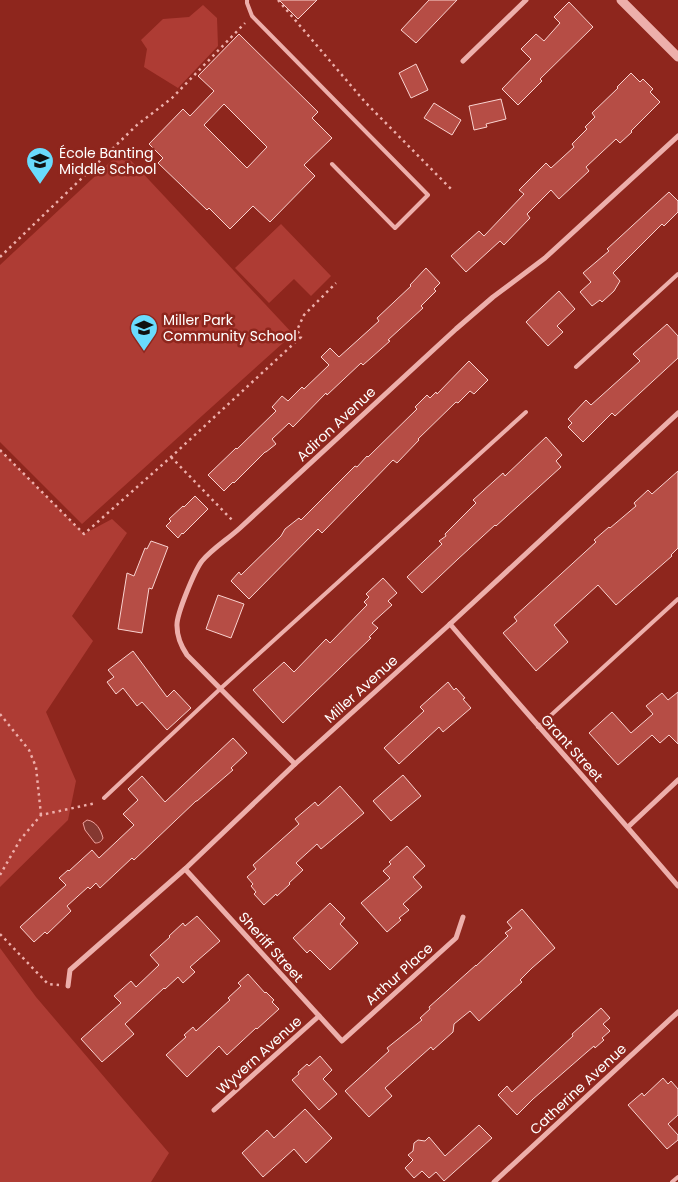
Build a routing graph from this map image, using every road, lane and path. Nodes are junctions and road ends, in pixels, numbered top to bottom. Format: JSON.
{"nodes":[{"id":1,"x":247,"y":0,"type":"edge"},
{"id":2,"x":278,"y":0,"type":"edge"},
{"id":3,"x":526,"y":0,"type":"edge"},
{"id":4,"x":621,"y":0,"type":"edge"},
{"id":5,"x":252,"y":16,"type":"junction"},
{"id":6,"x":678,"y":57,"type":"edge"},
{"id":7,"x":463,"y":61,"type":"dead end"},
{"id":8,"x":678,"y":136,"type":"edge"},
{"id":9,"x":332,"y":164,"type":"dead end"},
{"id":10,"x":452,"y":190,"type":"dead end"},
{"id":11,"x":0,"y":257,"type":"edge"},
{"id":12,"x":678,"y":274,"type":"edge"},
{"id":13,"x":336,"y":283,"type":"dead end"},
{"id":14,"x":576,"y":367,"type":"dead end"},
{"id":15,"x":526,"y":412,"type":"dead end"},
{"id":16,"x":678,"y":413,"type":"edge"},
{"id":17,"x":0,"y":450,"type":"edge"},
{"id":18,"x":171,"y":457,"type":"junction"},
{"id":19,"x":240,"y":528,"type":"junction"},
{"id":20,"x":678,"y":599,"type":"edge"},
{"id":21,"x":450,"y":624,"type":"junction"},
{"id":22,"x":220,"y":689,"type":"junction"},
{"id":23,"x":0,"y":714,"type":"edge"},
{"id":24,"x":538,"y":727,"type":"junction"},
{"id":25,"x":295,"y":764,"type":"junction"},
{"id":26,"x":678,"y":780,"type":"edge"},
{"id":27,"x":104,"y":798,"type":"joint"},
{"id":28,"x":42,"y":815,"type":"junction"},
{"id":29,"x":628,"y":827,"type":"junction"},
{"id":30,"x":185,"y":869,"type":"junction"},
{"id":31,"x":0,"y":875,"type":"edge"},
{"id":32,"x":678,"y":886,"type":"edge"},
{"id":33,"x":463,"y":917,"type":"dead end"},
{"id":34,"x":0,"y":934,"type":"edge"},
{"id":35,"x":68,"y":986,"type":"joint"},
{"id":36,"x":678,"y":1012,"type":"edge"},
{"id":37,"x":319,"y":1016,"type":"junction"},
{"id":38,"x":342,"y":1041,"type":"joint"},
{"id":39,"x":214,"y":1110,"type":"dead end"},
{"id":40,"x":678,"y":1177,"type":"edge"},
{"id":41,"x":494,"y":1182,"type":"edge"},
{"id":42,"x":672,"y":1182,"type":"edge"}],
"edges":[{"from":1,"to":5,"type":"lane"},
{"from":2,"to":10,"type":"path"},
{"from":3,"to":7,"type":"street"},
{"from":4,"to":6,"type":"street"},
{"from":5,"to":9,"type":"lane"},
{"from":5,"to":11,"type":"path"},
{"from":8,"to":19,"type":"street","name":"Adiron Avenue"},
{"from":12,"to":14,"type":"lane"},
{"from":13,"to":18,"type":"path"},
{"from":15,"to":22,"type":"lane"},
{"from":16,"to":21,"type":"street","name":"Miller Avenue"},
{"from":17,"to":18,"type":"path"},
{"from":18,"to":19,"type":"path"},
{"from":19,"to":22,"type":"street","name":"Adiron Avenue"},
{"from":20,"to":24,"type":"lane"},
{"from":21,"to":24,"type":"street","name":"Grant Street"},
{"from":21,"to":25,"type":"street","name":"Miller Avenue"},
{"from":22,"to":25,"type":"street","name":"Adiron Avenue"},
{"from":22,"to":27,"type":"lane"},
{"from":23,"to":28,"type":"path"},
{"from":24,"to":29,"type":"street","name":"Grant Street"},
{"from":25,"to":30,"type":"street","name":"Miller Avenue"},
{"from":26,"to":29,"type":"street"},
{"from":27,"to":28,"type":"path"},
{"from":28,"to":31,"type":"path"},
{"from":29,"to":32,"type":"street","name":"Grant Street"},
{"from":30,"to":35,"type":"street","name":"Miller Avenue"},
{"from":30,"to":37,"type":"street","name":"Sheriff Street"},
{"from":33,"to":38,"type":"street","name":"Arthur Place"},
{"from":34,"to":35,"type":"path"},
{"from":36,"to":41,"type":"street","name":"Catherine Avenue"},
{"from":37,"to":38,"type":"street","name":"Sheriff Street"},
{"from":37,"to":39,"type":"street","name":"Wyvern Avenue"},
{"from":40,"to":42,"type":"lane"}]}
